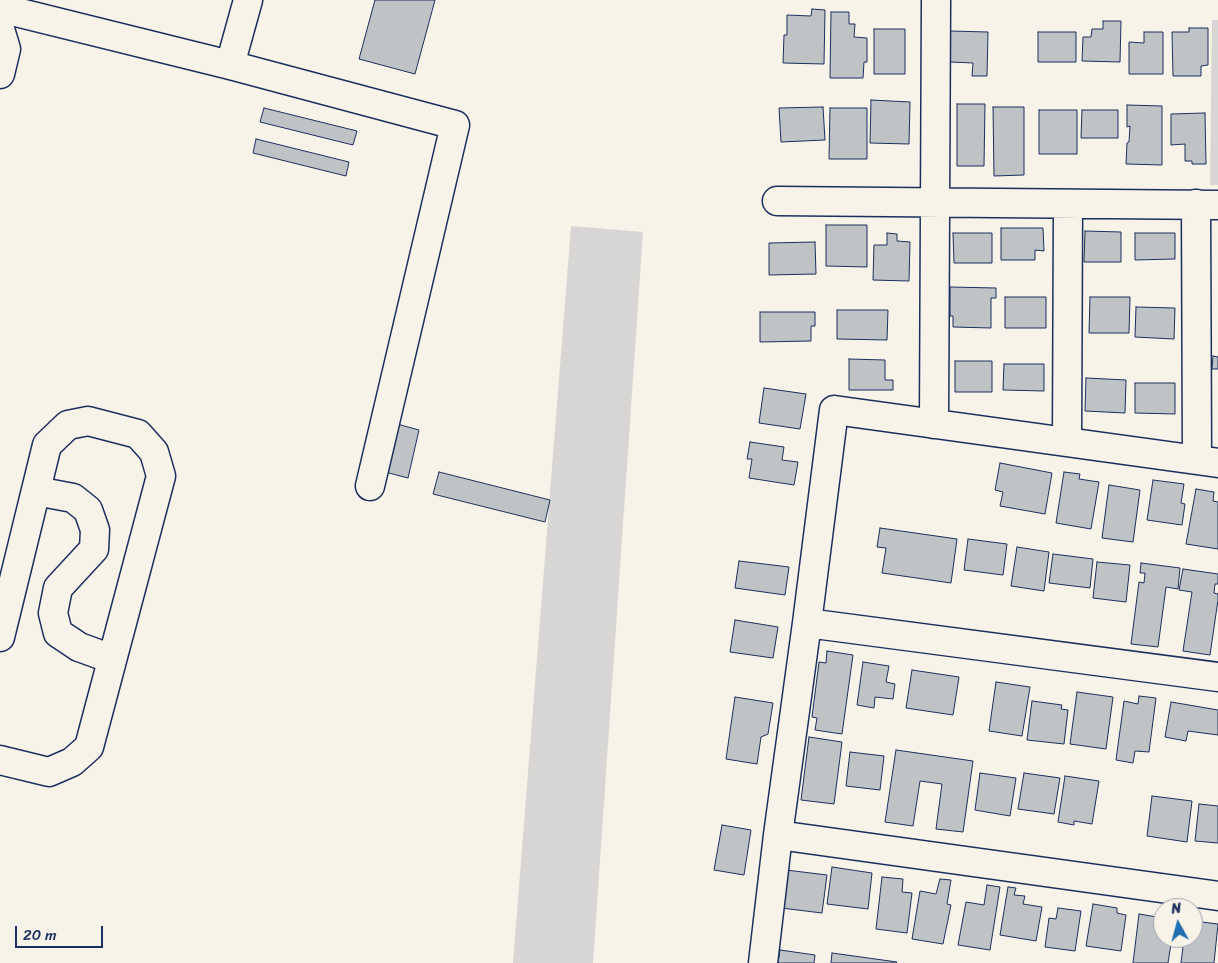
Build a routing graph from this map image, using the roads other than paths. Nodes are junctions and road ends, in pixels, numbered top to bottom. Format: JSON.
{"nodes":[{"id":1,"x":248,"y":0,"type":"edge"},
{"id":2,"x":936,"y":0,"type":"edge"},
{"id":3,"x":0,"y":8,"type":"edge"},
{"id":4,"x":0,"y":29,"type":"edge"},
{"id":5,"x":230,"y":65,"type":"junction"},
{"id":6,"x":0,"y":74,"type":"edge"},
{"id":7,"x":777,"y":201,"type":"dead end"},
{"id":8,"x":935,"y":202,"type":"junction"},
{"id":9,"x":1068,"y":204,"type":"junction"},
{"id":10,"x":1207,"y":204,"type":"edge"},
{"id":11,"x":934,"y":424,"type":"junction"},
{"id":12,"x":1067,"y":442,"type":"junction"},
{"id":13,"x":1207,"y":461,"type":"edge"},
{"id":14,"x":370,"y":486,"type":"dead end"},
{"id":15,"x":36,"y":491,"type":"junction"},
{"id":16,"x":807,"y":623,"type":"junction"},
{"id":17,"x":0,"y":637,"type":"edge"},
{"id":18,"x":112,"y":659,"type":"junction"},
{"id":19,"x":1218,"y":677,"type":"edge"},
{"id":20,"x":0,"y":760,"type":"edge"},
{"id":21,"x":778,"y":835,"type":"junction"},
{"id":22,"x":1218,"y":896,"type":"edge"},
{"id":23,"x":763,"y":963,"type":"edge"}],
"edges":[{"from":1,"to":5,"type":"street"},
{"from":2,"to":8,"type":"street"},
{"from":3,"to":5,"type":"street"},
{"from":4,"to":6,"type":"street"},
{"from":5,"to":14,"type":"street"},
{"from":7,"to":8,"type":"street"},
{"from":8,"to":9,"type":"street"},
{"from":8,"to":11,"type":"street"},
{"from":9,"to":10,"type":"street"},
{"from":9,"to":12,"type":"street"},
{"from":10,"to":13,"type":"street"},
{"from":11,"to":12,"type":"street"},
{"from":11,"to":16,"type":"street"},
{"from":12,"to":13,"type":"street"},
{"from":15,"to":17,"type":"street"},
{"from":15,"to":18,"type":"street"},
{"from":15,"to":18,"type":"street"},
{"from":16,"to":19,"type":"street"},
{"from":16,"to":21,"type":"street"},
{"from":18,"to":20,"type":"street"},
{"from":21,"to":22,"type":"street"},
{"from":21,"to":23,"type":"street"}]}
